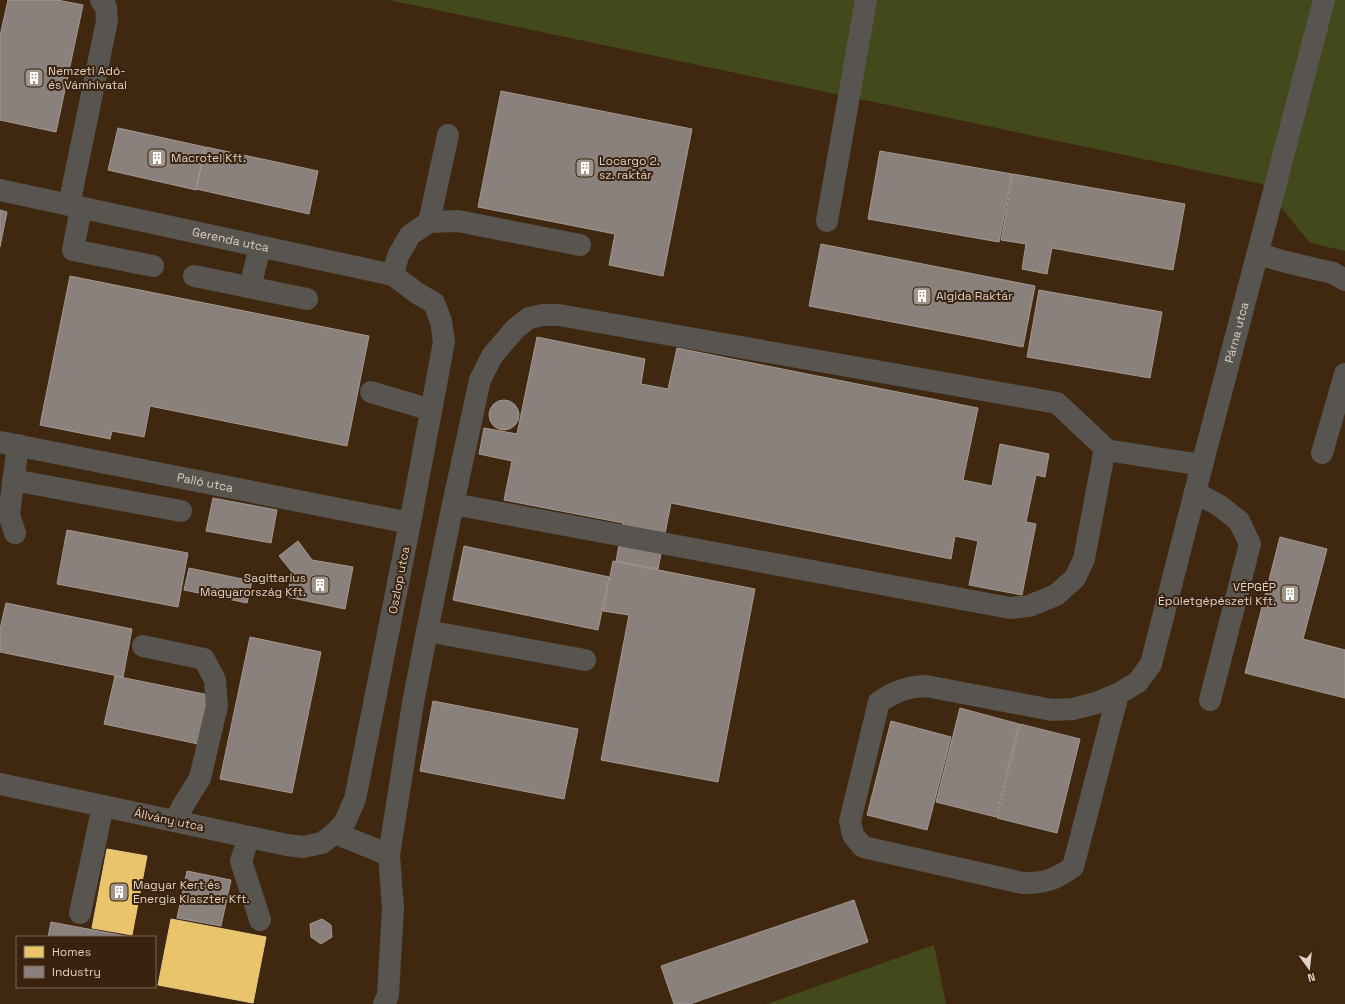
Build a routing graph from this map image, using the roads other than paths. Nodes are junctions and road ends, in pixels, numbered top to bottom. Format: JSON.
{"nodes":[{"id":1,"x":101,"y":0,"type":"edge"},
{"id":2,"x":866,"y":0,"type":"edge"},
{"id":3,"x":1324,"y":0,"type":"edge"},
{"id":4,"x":448,"y":135,"type":"dead end"},
{"id":5,"x":0,"y":190,"type":"edge"},
{"id":6,"x":75,"y":206,"type":"junction"},
{"id":7,"x":827,"y":221,"type":"dead end"},
{"id":8,"x":429,"y":222,"type":"junction"},
{"id":9,"x":580,"y":245,"type":"dead end"},
{"id":10,"x":260,"y":246,"type":"junction"},
{"id":11,"x":1258,"y":254,"type":"junction"},
{"id":12,"x":153,"y":266,"type":"dead end"},
{"id":13,"x":194,"y":276,"type":"dead end"},
{"id":14,"x":393,"y":276,"type":"junction"},
{"id":15,"x":1345,"y":280,"type":"edge"},
{"id":16,"x":250,"y":287,"type":"junction"},
{"id":17,"x":307,"y":298,"type":"dead end"},
{"id":18,"x":441,"y":321,"type":"joint"},
{"id":19,"x":1345,"y":374,"type":"edge"},
{"id":20,"x":371,"y":392,"type":"dead end"},
{"id":21,"x":431,"y":410,"type":"junction"},
{"id":22,"x":9,"y":444,"type":"edge"},
{"id":23,"x":1105,"y":448,"type":"junction"},
{"id":24,"x":1322,"y":453,"type":"dead end"},
{"id":25,"x":1202,"y":465,"type":"junction"},
{"id":26,"x":13,"y":480,"type":"junction"},
{"id":27,"x":1195,"y":492,"type":"junction"},
{"id":28,"x":453,"y":504,"type":"junction"},
{"id":29,"x":181,"y":511,"type":"dead end"},
{"id":30,"x":410,"y":523,"type":"junction"},
{"id":31,"x":15,"y":533,"type":"dead end"},
{"id":32,"x":426,"y":631,"type":"junction"},
{"id":33,"x":143,"y":646,"type":"dead end"},
{"id":34,"x":585,"y":660,"type":"dead end"},
{"id":35,"x":1118,"y":694,"type":"junction"},
{"id":36,"x":1210,"y":700,"type":"dead end"},
{"id":37,"x":0,"y":784,"type":"edge"},
{"id":38,"x":104,"y":806,"type":"junction"},
{"id":39,"x":176,"y":821,"type":"junction"},
{"id":40,"x":336,"y":833,"type":"junction"},
{"id":41,"x":249,"y":837,"type":"junction"},
{"id":42,"x":389,"y":855,"type":"junction"},
{"id":43,"x":80,"y":913,"type":"dead end"},
{"id":44,"x":260,"y":920,"type":"dead end"},
{"id":45,"x":384,"y":1004,"type":"edge"}],
"edges":[{"from":1,"to":6,"type":"street"},
{"from":2,"to":7,"type":"street"},
{"from":3,"to":11,"type":"street","name":"Párna utca"},
{"from":4,"to":8,"type":"street"},
{"from":5,"to":6,"type":"street","name":"Gerenda utca"},
{"from":6,"to":10,"type":"street","name":"Gerenda utca"},
{"from":6,"to":12,"type":"street"},
{"from":8,"to":9,"type":"street"},
{"from":8,"to":14,"type":"street"},
{"from":10,"to":14,"type":"street","name":"Gerenda utca"},
{"from":10,"to":16,"type":"street"},
{"from":11,"to":15,"type":"street"},
{"from":11,"to":25,"type":"street","name":"Párna utca"},
{"from":13,"to":16,"type":"street"},
{"from":14,"to":18,"type":"street","name":"Gerenda utca"},
{"from":16,"to":17,"type":"street"},
{"from":18,"to":21,"type":"street","name":"Oszlop utca"},
{"from":19,"to":24,"type":"street"},
{"from":20,"to":21,"type":"street"},
{"from":21,"to":30,"type":"street","name":"Oszlop utca"},
{"from":22,"to":26,"type":"street"},
{"from":22,"to":30,"type":"street","name":"Palló utca"},
{"from":23,"to":25,"type":"street"},
{"from":23,"to":28,"type":"street"},
{"from":23,"to":28,"type":"street"},
{"from":25,"to":27,"type":"street","name":"Párna utca"},
{"from":26,"to":29,"type":"street"},
{"from":26,"to":31,"type":"street"},
{"from":27,"to":35,"type":"street","name":"Párna utca"},
{"from":27,"to":36,"type":"street"},
{"from":28,"to":32,"type":"street"},
{"from":30,"to":40,"type":"street","name":"Oszlop utca"},
{"from":32,"to":34,"type":"street"},
{"from":32,"to":42,"type":"street"},
{"from":33,"to":39,"type":"street"},
{"from":35,"to":35,"type":"street"},
{"from":37,"to":38,"type":"street","name":"Állvány utca"},
{"from":38,"to":39,"type":"street","name":"Állvány utca"},
{"from":38,"to":43,"type":"street"},
{"from":39,"to":41,"type":"street","name":"Állvány utca"},
{"from":40,"to":41,"type":"street","name":"Állvány utca"},
{"from":40,"to":42,"type":"street"},
{"from":41,"to":44,"type":"street"},
{"from":42,"to":45,"type":"street"}]}
